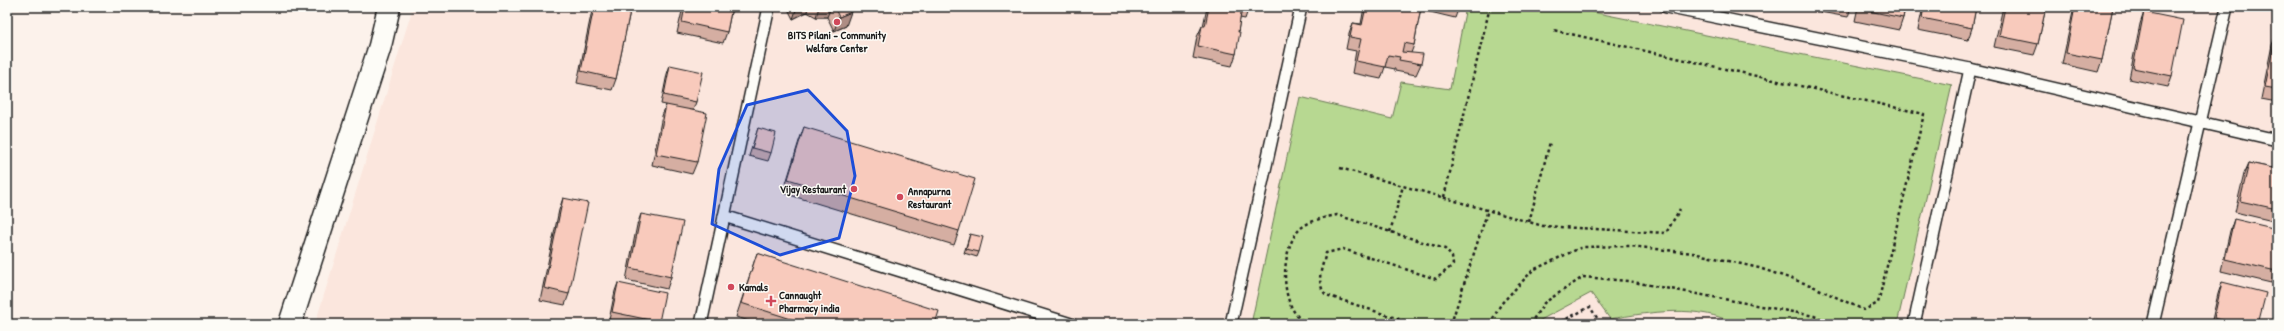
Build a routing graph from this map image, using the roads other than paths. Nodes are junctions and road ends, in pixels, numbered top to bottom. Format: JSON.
{"nodes":[{"id":1,"x":389,"y":7,"type":"edge"},
{"id":2,"x":769,"y":7,"type":"edge"},
{"id":3,"x":1301,"y":7,"type":"edge"},
{"id":4,"x":1666,"y":7,"type":"edge"},
{"id":5,"x":2227,"y":7,"type":"edge"},
{"id":6,"x":1970,"y":69,"type":"junction"},
{"id":7,"x":2200,"y":122,"type":"junction"},
{"id":8,"x":2277,"y":140,"type":"edge"},
{"id":9,"x":724,"y":216,"type":"junction"},
{"id":10,"x":290,"y":324,"type":"edge"},
{"id":11,"x":701,"y":324,"type":"edge"},
{"id":12,"x":1071,"y":324,"type":"edge"},
{"id":13,"x":1231,"y":324,"type":"edge"},
{"id":14,"x":1914,"y":324,"type":"edge"},
{"id":15,"x":2153,"y":324,"type":"edge"}],
"edges":[{"from":1,"to":10,"type":"street"},
{"from":2,"to":9,"type":"lane"},
{"from":3,"to":13,"type":"lane"},
{"from":4,"to":6,"type":"lane"},
{"from":5,"to":7,"type":"lane"},
{"from":6,"to":7,"type":"lane"},
{"from":6,"to":14,"type":"lane"},
{"from":7,"to":8,"type":"lane"},
{"from":7,"to":15,"type":"lane"},
{"from":9,"to":11,"type":"lane"},
{"from":9,"to":12,"type":"lane"}]}
